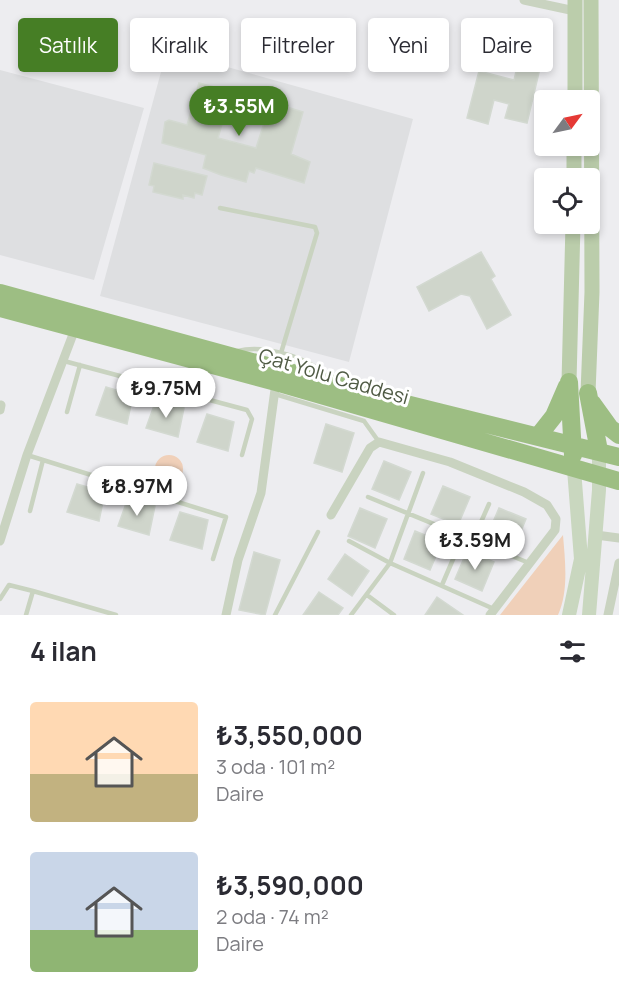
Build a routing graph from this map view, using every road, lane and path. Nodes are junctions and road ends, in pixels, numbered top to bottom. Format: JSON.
{"nodes":[{"id":1,"x":525,"y":0,"type":"edge"},
{"id":2,"x":591,"y":0,"type":"edge"},
{"id":3,"x":575,"y":6,"type":"edge"},
{"id":4,"x":575,"y":90,"type":"edge"},
{"id":5,"x":220,"y":208,"type":"dead end"},
{"id":6,"x":573,"y":234,"type":"edge"},
{"id":7,"x":0,"y":293,"type":"edge"},
{"id":8,"x":0,"y":308,"type":"edge"},
{"id":9,"x":75,"y":329,"type":"junction"},
{"id":10,"x":281,"y":353,"type":"junction"},
{"id":11,"x":225,"y":354,"type":"junction"},
{"id":12,"x":62,"y":360,"type":"junction"},
{"id":13,"x":80,"y":365,"type":"junction"},
{"id":14,"x":569,"y":382,"type":"junction"},
{"id":15,"x":333,"y":383,"type":"junction"},
{"id":16,"x":276,"y":388,"type":"junction"},
{"id":17,"x":588,"y":393,"type":"junction"},
{"id":18,"x":67,"y":412,"type":"dead end"},
{"id":19,"x":539,"y":435,"type":"junction"},
{"id":20,"x":619,"y":435,"type":"edge"},
{"id":21,"x":379,"y":442,"type":"junction"},
{"id":22,"x":572,"y":444,"type":"junction"},
{"id":23,"x":599,"y":451,"type":"junction"},
{"id":24,"x":27,"y":454,"type":"junction"},
{"id":25,"x":242,"y":455,"type":"dead end"},
{"id":26,"x":619,"y":457,"type":"edge"},
{"id":27,"x":44,"y":460,"type":"junction"},
{"id":28,"x":574,"y":469,"type":"junction"},
{"id":29,"x":423,"y":473,"type":"dead end"},
{"id":30,"x":600,"y":476,"type":"junction"},
{"id":31,"x":619,"y":481,"type":"edge"},
{"id":32,"x":368,"y":497,"type":"dead end"},
{"id":33,"x":489,"y":504,"type":"dead end"},
{"id":34,"x":30,"y":511,"type":"dead end"},
{"id":35,"x":408,"y":514,"type":"junction"},
{"id":36,"x":331,"y":515,"type":"dead end"},
{"id":37,"x":318,"y":532,"type":"dead end"},
{"id":38,"x":596,"y":535,"type":"junction"},
{"id":39,"x":463,"y":536,"type":"junction"},
{"id":40,"x":619,"y":538,"type":"edge"},
{"id":41,"x":473,"y":540,"type":"junction"},
{"id":42,"x":0,"y":541,"type":"edge"},
{"id":43,"x":349,"y":541,"type":"dead end"},
{"id":44,"x":213,"y":559,"type":"dead end"},
{"id":45,"x":390,"y":563,"type":"junction"},
{"id":46,"x":619,"y":563,"type":"edge"},
{"id":47,"x":529,"y":564,"type":"junction"},
{"id":48,"x":442,"y":585,"type":"junction"},
{"id":49,"x":33,"y":591,"type":"junction"},
{"id":50,"x":366,"y":595,"type":"junction"},
{"id":51,"x":0,"y":598,"type":"edge"},
{"id":52,"x":492,"y":612,"type":"edge"},
{"id":53,"x":26,"y":615,"type":"edge"},
{"id":54,"x":116,"y":615,"type":"edge"},
{"id":55,"x":226,"y":615,"type":"edge"},
{"id":56,"x":275,"y":615,"type":"edge"},
{"id":57,"x":351,"y":615,"type":"edge"},
{"id":58,"x":394,"y":615,"type":"edge"},
{"id":59,"x":569,"y":615,"type":"edge"},
{"id":60,"x":589,"y":615,"type":"edge"},
{"id":61,"x":608,"y":615,"type":"edge"}],
"edges":[{"from":1,"to":3,"type":"street"},
{"from":2,"to":17,"type":"main road"},
{"from":3,"to":4,"type":"main road"},
{"from":5,"to":10,"type":"lane"},
{"from":6,"to":14,"type":"main road"},
{"from":7,"to":11,"type":"highway","name":"Çat Yolu Caddesi"},
{"from":8,"to":9,"type":"highway","name":"Çat Yolu Caddesi"},
{"from":9,"to":12,"type":"street"},
{"from":9,"to":16,"type":"highway","name":"Çat Yolu Caddesi"},
{"from":10,"to":11,"type":"lane"},
{"from":10,"to":15,"type":"lane"},
{"from":11,"to":15,"type":"highway","name":"Çat Yolu Caddesi"},
{"from":12,"to":13,"type":"lane"},
{"from":12,"to":24,"type":"street"},
{"from":13,"to":18,"type":"lane"},
{"from":13,"to":25,"type":"lane"},
{"from":14,"to":19,"type":"highway"},
{"from":14,"to":22,"type":"highway"},
{"from":15,"to":19,"type":"highway","name":"Çat Yolu Caddesi"},
{"from":16,"to":21,"type":"lane"},
{"from":16,"to":28,"type":"highway","name":"Çat Yolu Caddesi"},
{"from":16,"to":55,"type":"street"},
{"from":17,"to":20,"type":"highway"},
{"from":17,"to":23,"type":"highway"},
{"from":19,"to":22,"type":"highway","name":"Çat Yolu Caddesi"},
{"from":21,"to":36,"type":"street"},
{"from":21,"to":47,"type":"street"},
{"from":22,"to":23,"type":"highway","name":"Çat Yolu Caddesi"},
{"from":22,"to":28,"type":"highway"},
{"from":23,"to":26,"type":"highway","name":"Çat Yolu Caddesi"},
{"from":23,"to":30,"type":"main road"},
{"from":24,"to":27,"type":"lane"},
{"from":24,"to":42,"type":"street"},
{"from":27,"to":34,"type":"lane"},
{"from":27,"to":44,"type":"lane"},
{"from":28,"to":30,"type":"highway","name":"Çat Yolu Caddesi"},
{"from":28,"to":59,"type":"main road"},
{"from":29,"to":35,"type":"lane"},
{"from":30,"to":31,"type":"highway","name":"Çat Yolu Caddesi"},
{"from":30,"to":38,"type":"main road"},
{"from":32,"to":35,"type":"lane"},
{"from":33,"to":41,"type":"lane"},
{"from":35,"to":39,"type":"lane"},
{"from":35,"to":45,"type":"lane"},
{"from":37,"to":56,"type":"lane"},
{"from":38,"to":40,"type":"street"},
{"from":38,"to":60,"type":"main road"},
{"from":39,"to":41,"type":"lane"},
{"from":39,"to":48,"type":"lane"},
{"from":41,"to":47,"type":"lane"},
{"from":43,"to":45,"type":"lane"},
{"from":45,"to":48,"type":"lane"},
{"from":45,"to":50,"type":"lane"},
{"from":46,"to":61,"type":"street"},
{"from":47,"to":52,"type":"street"},
{"from":48,"to":52,"type":"lane"},
{"from":49,"to":51,"type":"lane"},
{"from":49,"to":53,"type":"lane"},
{"from":49,"to":54,"type":"lane"},
{"from":50,"to":57,"type":"lane"},
{"from":50,"to":58,"type":"lane"}]}
